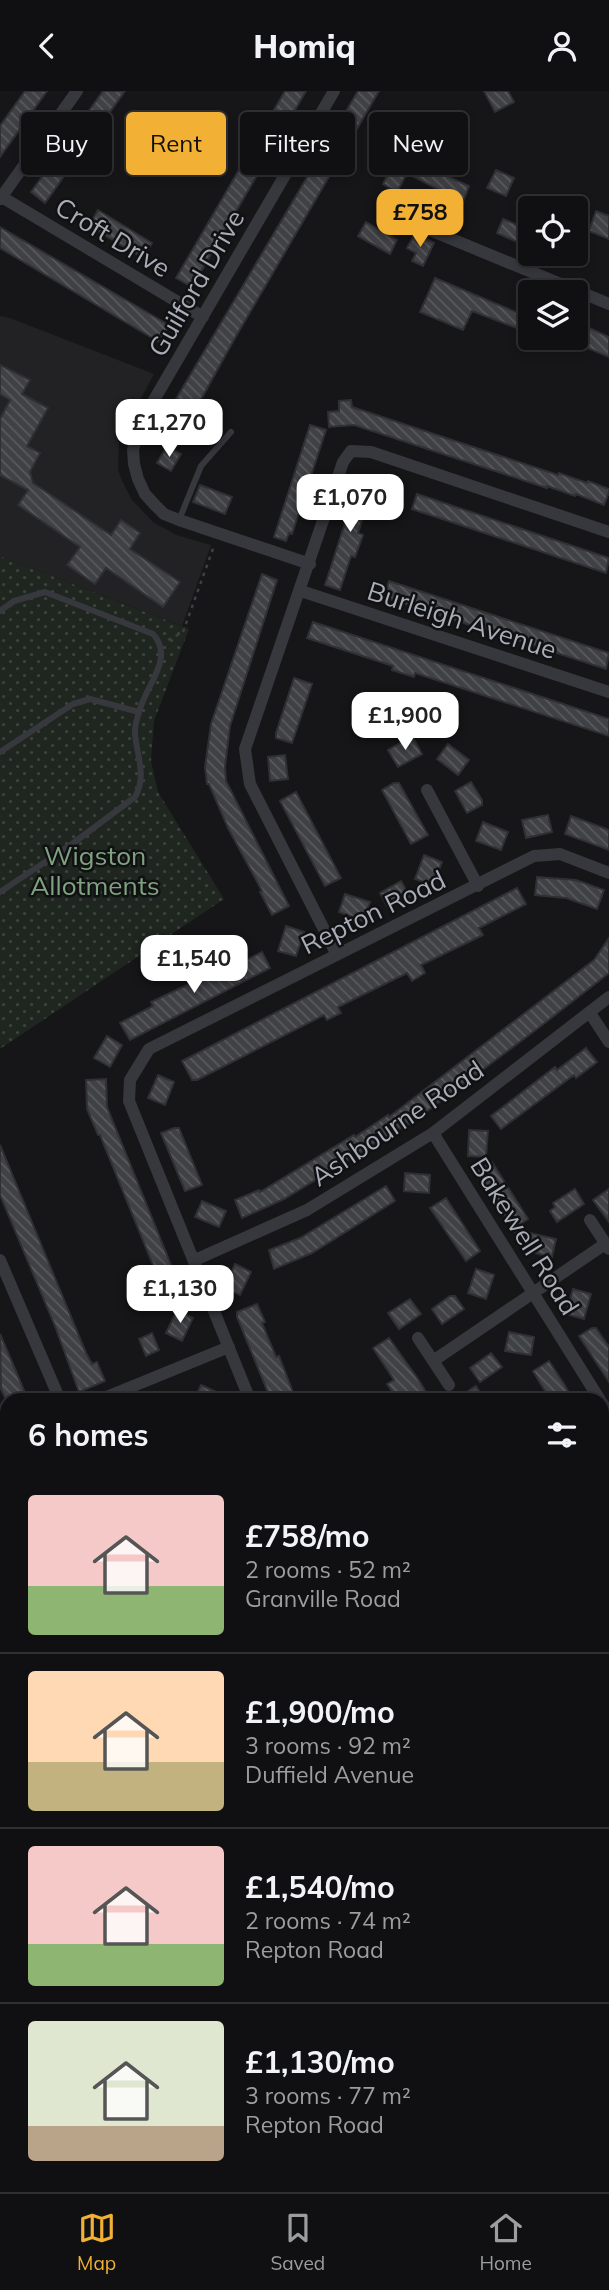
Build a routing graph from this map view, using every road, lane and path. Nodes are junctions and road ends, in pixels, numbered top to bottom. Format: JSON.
{"nodes":[{"id":1,"x":77,"y":91,"type":"edge"},
{"id":2,"x":334,"y":91,"type":"edge"},
{"id":3,"x":0,"y":198,"type":"edge"},
{"id":4,"x":420,"y":226,"type":"dead end"},
{"id":5,"x":609,"y":304,"type":"edge"},
{"id":6,"x":203,"y":317,"type":"junction"},
{"id":7,"x":231,"y":432,"type":"dead end"},
{"id":8,"x":179,"y":520,"type":"junction"},
{"id":9,"x":609,"y":532,"type":"edge"},
{"id":10,"x":218,"y":534,"type":"junction"},
{"id":11,"x":310,"y":564,"type":"junction"},
{"id":12,"x":301,"y":591,"type":"junction"},
{"id":13,"x":0,"y":611,"type":"edge"},
{"id":14,"x":162,"y":643,"type":"junction"},
{"id":15,"x":609,"y":692,"type":"edge"},
{"id":16,"x":139,"y":712,"type":"junction"},
{"id":17,"x":0,"y":752,"type":"edge"},
{"id":18,"x":427,"y":790,"type":"dead end"},
{"id":19,"x":609,"y":873,"type":"edge"},
{"id":20,"x":478,"y":886,"type":"junction"},
{"id":21,"x":0,"y":892,"type":"edge"},
{"id":22,"x":337,"y":955,"type":"junction"},
{"id":23,"x":609,"y":997,"type":"edge"},
{"id":24,"x":590,"y":1013,"type":"junction"},
{"id":25,"x":609,"y":1042,"type":"edge"},
{"id":26,"x":433,"y":1133,"type":"junction"},
{"id":27,"x":590,"y":1220,"type":"dead end"},
{"id":28,"x":607,"y":1247,"type":"edge"},
{"id":29,"x":0,"y":1260,"type":"edge"},
{"id":30,"x":195,"y":1260,"type":"junction"},
{"id":31,"x":534,"y":1293,"type":"junction"},
{"id":32,"x":418,"y":1338,"type":"dead end"},
{"id":33,"x":229,"y":1347,"type":"junction"},
{"id":34,"x":433,"y":1361,"type":"junction"},
{"id":35,"x":449,"y":1385,"type":"dead end"},
{"id":36,"x":57,"y":1393,"type":"edge"},
{"id":37,"x":116,"y":1393,"type":"edge"},
{"id":38,"x":247,"y":1393,"type":"edge"},
{"id":39,"x":596,"y":1393,"type":"edge"}],
"edges":[{"from":1,"to":3,"type":"street"},
{"from":2,"to":6,"type":"street","name":"Guilford Drive"},
{"from":3,"to":6,"type":"street","name":"Croft Drive"},
{"from":4,"to":5,"type":"street"},
{"from":6,"to":8,"type":"street","name":"Guilford Drive"},
{"from":7,"to":8,"type":"lane"},
{"from":8,"to":10,"type":"street","name":"Guilford Drive"},
{"from":9,"to":11,"type":"street"},
{"from":10,"to":11,"type":"street","name":"Guilford Drive"},
{"from":10,"to":14,"type":"path"},
{"from":11,"to":12,"type":"street"},
{"from":12,"to":15,"type":"street","name":"Burleigh Avenue"},
{"from":12,"to":22,"type":"street"},
{"from":13,"to":14,"type":"lane"},
{"from":14,"to":16,"type":"lane"},
{"from":16,"to":17,"type":"lane"},
{"from":16,"to":21,"type":"lane"},
{"from":18,"to":20,"type":"street"},
{"from":19,"to":20,"type":"street","name":"Repton Road"},
{"from":20,"to":22,"type":"street","name":"Repton Road"},
{"from":22,"to":30,"type":"street","name":"Repton Road"},
{"from":23,"to":24,"type":"street","name":"Ashbourne Road"},
{"from":24,"to":25,"type":"street"},
{"from":24,"to":26,"type":"street","name":"Ashbourne Road"},
{"from":26,"to":30,"type":"street","name":"Ashbourne Road"},
{"from":26,"to":31,"type":"street","name":"Bakewell Road"},
{"from":27,"to":28,"type":"street"},
{"from":28,"to":31,"type":"street"},
{"from":29,"to":36,"type":"street"},
{"from":30,"to":33,"type":"street","name":"Repton Road"},
{"from":31,"to":34,"type":"street"},
{"from":31,"to":39,"type":"street","name":"Bakewell Road"},
{"from":32,"to":34,"type":"street"},
{"from":33,"to":37,"type":"street"},
{"from":33,"to":38,"type":"street","name":"Repton Road"},
{"from":34,"to":35,"type":"street"}]}
